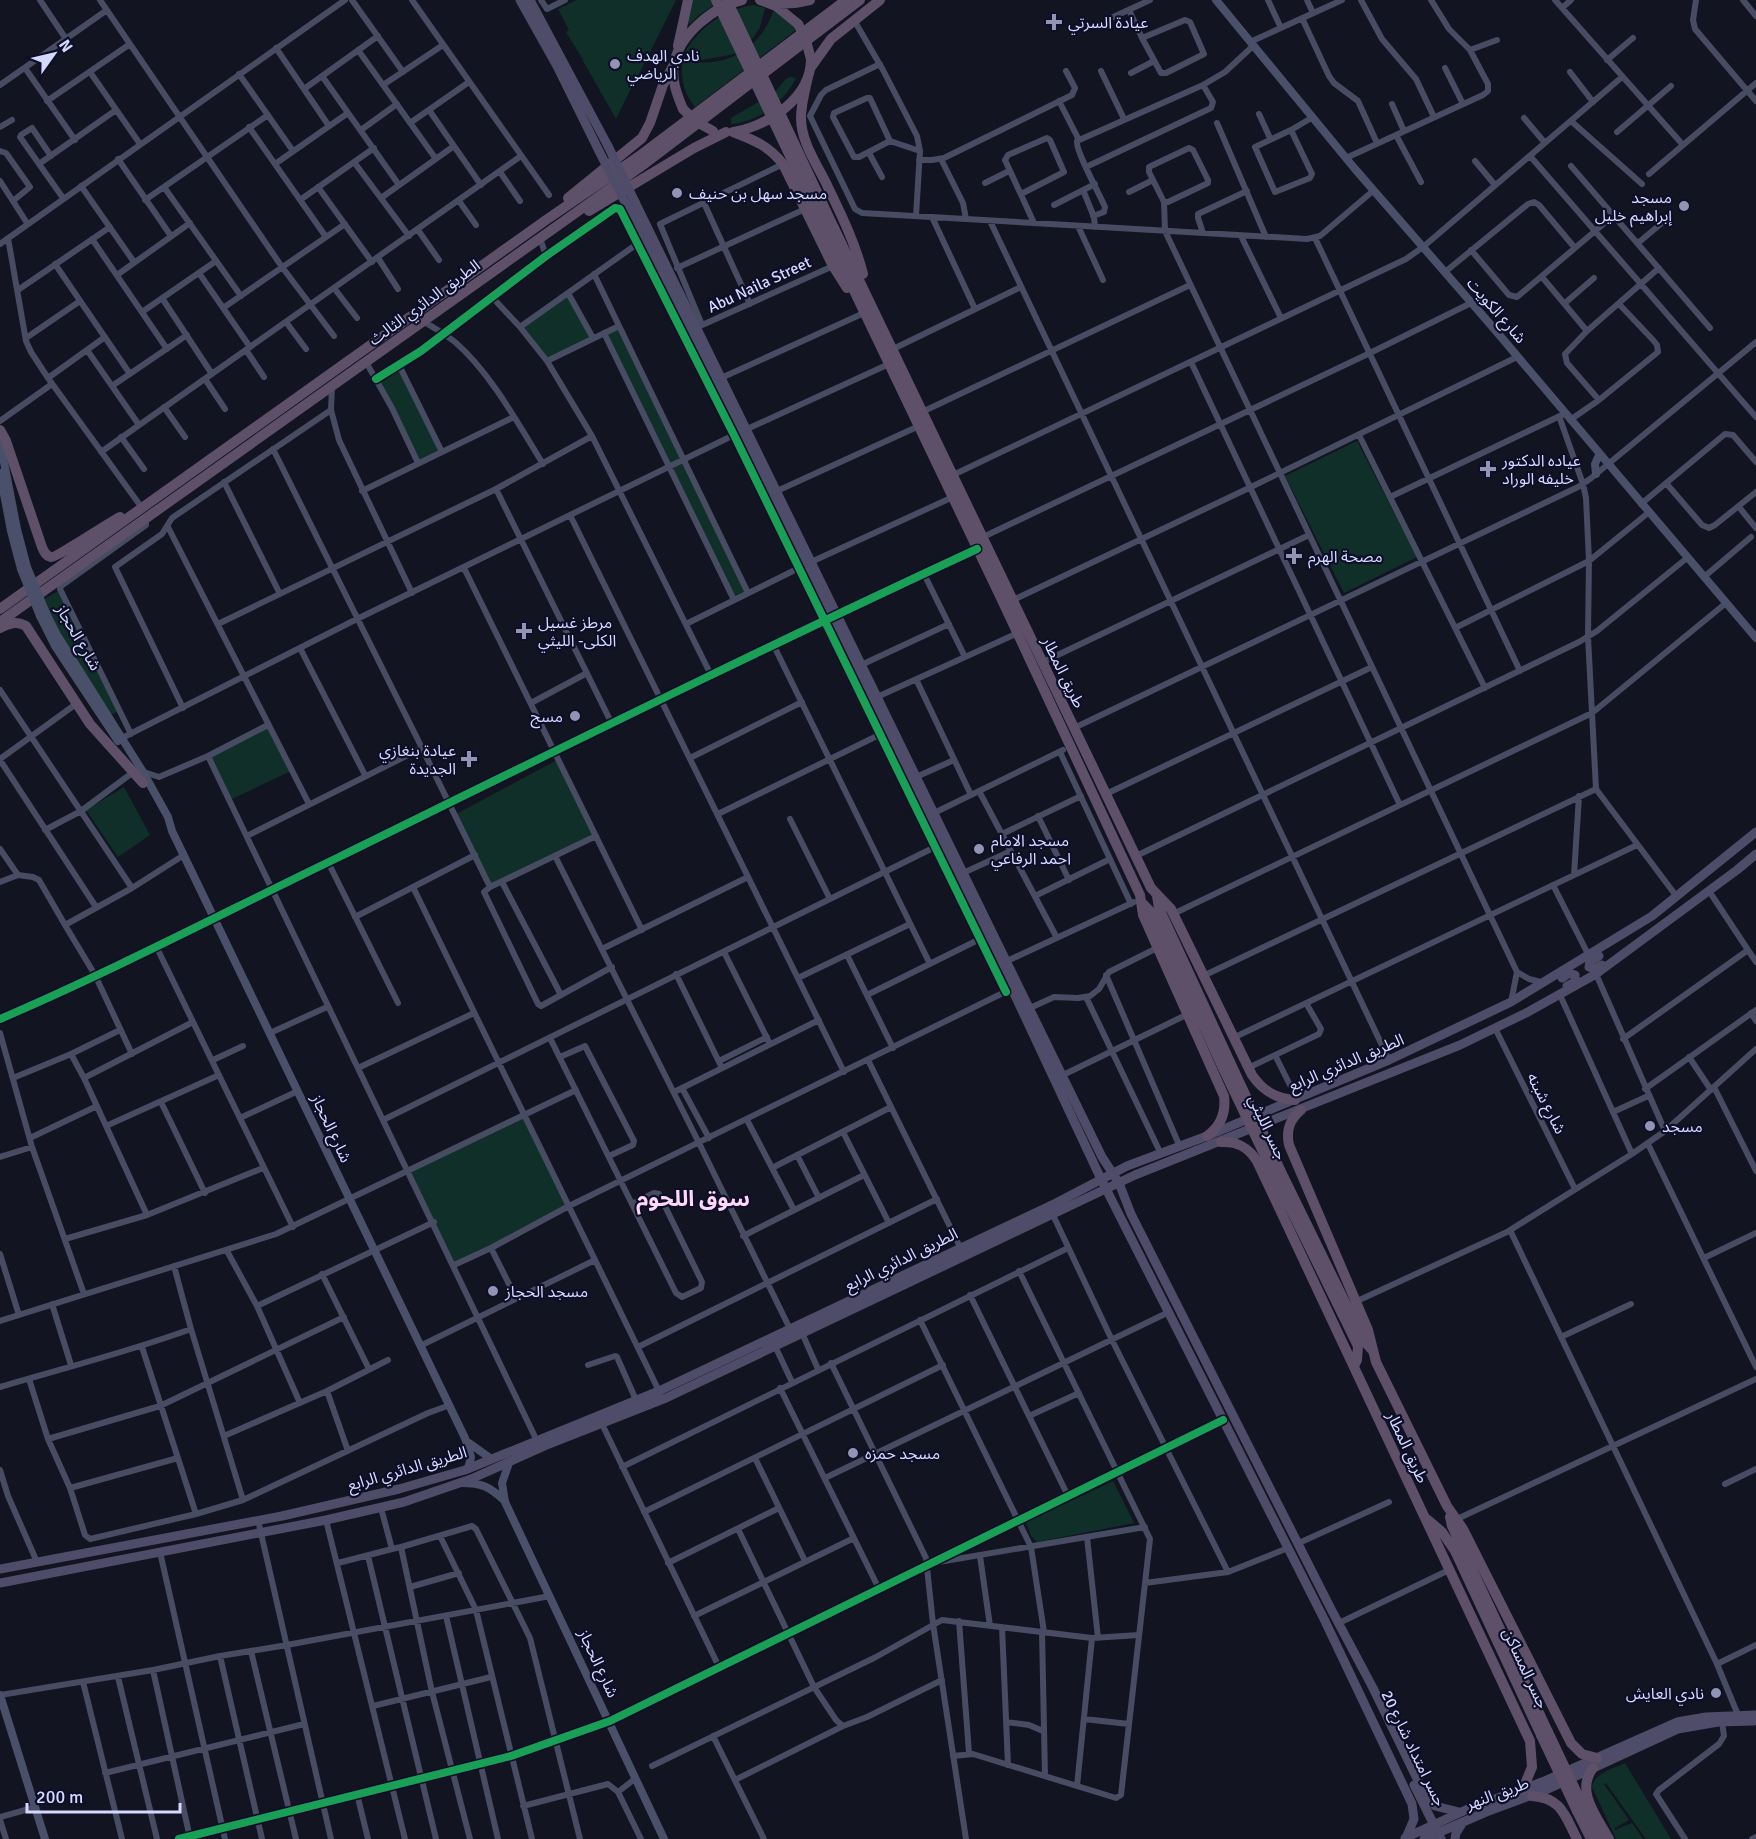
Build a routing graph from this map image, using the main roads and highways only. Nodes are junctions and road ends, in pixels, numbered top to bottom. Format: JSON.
{"nodes":[{"id":1,"x":520,"y":0,"type":"edge"},
{"id":2,"x":530,"y":0,"type":"edge"},
{"id":3,"x":688,"y":0,"type":"edge"},
{"id":4,"x":716,"y":0,"type":"edge"},
{"id":5,"x":727,"y":0,"type":"edge"},
{"id":6,"x":742,"y":0,"type":"edge"},
{"id":7,"x":810,"y":0,"type":"edge"},
{"id":8,"x":846,"y":0,"type":"edge"},
{"id":9,"x":860,"y":0,"type":"edge"},
{"id":10,"x":880,"y":0,"type":"edge"},
{"id":11,"x":1216,"y":0,"type":"edge"},
{"id":12,"x":766,"y":1,"type":"edge"},
{"id":13,"x":674,"y":61,"type":"junction"},
{"id":14,"x":809,"y":68,"type":"junction"},
{"id":15,"x":730,"y":132,"type":"junction"},
{"id":16,"x":603,"y":149,"type":"junction"},
{"id":17,"x":631,"y":205,"type":"junction"},
{"id":18,"x":546,"y":220,"type":"junction"},
{"id":19,"x":561,"y":223,"type":"junction"},
{"id":20,"x":830,"y":230,"type":"junction"},
{"id":21,"x":865,"y":289,"type":"junction"},
{"id":22,"x":862,"y":308,"type":"junction"},
{"id":23,"x":316,"y":391,"type":"junction"},
{"id":24,"x":0,"y":430,"type":"edge"},
{"id":25,"x":740,"y":432,"type":"junction"},
{"id":26,"x":0,"y":442,"type":"edge"},
{"id":27,"x":1599,"y":455,"type":"junction"},
{"id":28,"x":0,"y":472,"type":"edge"},
{"id":29,"x":1596,"y":474,"type":"road end"},
{"id":30,"x":142,"y":512,"type":"junction"},
{"id":31,"x":804,"y":565,"type":"junction"},
{"id":32,"x":24,"y":568,"type":"junction"},
{"id":33,"x":0,"y":609,"type":"edge"},
{"id":34,"x":43,"y":615,"type":"junction"},
{"id":35,"x":830,"y":617,"type":"junction"},
{"id":36,"x":0,"y":622,"type":"edge"},
{"id":37,"x":0,"y":628,"type":"edge"},
{"id":38,"x":1756,"y":638,"type":"edge"},
{"id":39,"x":140,"y":776,"type":"junction"},
{"id":40,"x":1756,"y":832,"type":"edge"},
{"id":41,"x":1756,"y":854,"type":"edge"},
{"id":42,"x":1157,"y":896,"type":"junction"},
{"id":43,"x":1139,"y":902,"type":"junction"},
{"id":44,"x":1642,"y":922,"type":"junction"},
{"id":45,"x":1627,"y":952,"type":"junction"},
{"id":46,"x":1012,"y":989,"type":"junction"},
{"id":47,"x":1524,"y":995,"type":"junction"},
{"id":48,"x":1526,"y":1013,"type":"junction"},
{"id":49,"x":1247,"y":1068,"type":"junction"},
{"id":50,"x":1218,"y":1081,"type":"junction"},
{"id":51,"x":1298,"y":1105,"type":"junction"},
{"id":52,"x":1207,"y":1136,"type":"junction"},
{"id":53,"x":1221,"y":1142,"type":"junction"},
{"id":54,"x":1102,"y":1156,"type":"junction"},
{"id":55,"x":1294,"y":1159,"type":"junction"},
{"id":56,"x":1093,"y":1162,"type":"junction"},
{"id":57,"x":1127,"y":1166,"type":"junction"},
{"id":58,"x":1263,"y":1171,"type":"junction"},
{"id":59,"x":1113,"y":1172,"type":"junction"},
{"id":60,"x":1101,"y":1179,"type":"junction"},
{"id":61,"x":1119,"y":1183,"type":"junction"},
{"id":62,"x":1089,"y":1186,"type":"junction"},
{"id":63,"x":1106,"y":1190,"type":"junction"},
{"id":64,"x":795,"y":1333,"type":"junction"},
{"id":65,"x":1373,"y":1351,"type":"junction"},
{"id":66,"x":1354,"y":1366,"type":"junction"},
{"id":67,"x":1214,"y":1376,"type":"junction"},
{"id":68,"x":1204,"y":1382,"type":"junction"},
{"id":69,"x":465,"y":1438,"type":"junction"},
{"id":70,"x":490,"y":1458,"type":"junction"},
{"id":71,"x":510,"y":1463,"type":"junction"},
{"id":72,"x":468,"y":1469,"type":"junction"},
{"id":73,"x":461,"y":1483,"type":"junction"},
{"id":74,"x":505,"y":1502,"type":"junction"},
{"id":75,"x":1453,"y":1515,"type":"junction"},
{"id":76,"x":1425,"y":1518,"type":"junction"},
{"id":77,"x":0,"y":1569,"type":"edge"},
{"id":78,"x":0,"y":1582,"type":"edge"},
{"id":79,"x":1339,"y":1623,"type":"junction"},
{"id":80,"x":1327,"y":1625,"type":"junction"},
{"id":81,"x":1363,"y":1669,"type":"junction"},
{"id":82,"x":1350,"y":1674,"type":"junction"},
{"id":83,"x":0,"y":1695,"type":"edge"},
{"id":84,"x":1756,"y":1715,"type":"edge"},
{"id":85,"x":1756,"y":1720,"type":"edge"},
{"id":86,"x":1564,"y":1730,"type":"junction"},
{"id":87,"x":1530,"y":1741,"type":"junction"},
{"id":88,"x":1595,"y":1762,"type":"junction"},
{"id":89,"x":1412,"y":1787,"type":"junction"},
{"id":90,"x":1528,"y":1793,"type":"junction"},
{"id":91,"x":1592,"y":1806,"type":"junction"},
{"id":92,"x":1462,"y":1817,"type":"junction"},
{"id":93,"x":1566,"y":1817,"type":"junction"},
{"id":94,"x":661,"y":1838,"type":"edge"},
{"id":95,"x":1404,"y":1838,"type":"edge"},
{"id":96,"x":45,"y":1839,"type":"edge"},
{"id":97,"x":1424,"y":1839,"type":"edge"},
{"id":98,"x":1436,"y":1839,"type":"edge"},
{"id":99,"x":1441,"y":1839,"type":"edge"},
{"id":100,"x":1455,"y":1839,"type":"edge"},
{"id":101,"x":1577,"y":1839,"type":"edge"},
{"id":102,"x":1591,"y":1839,"type":"edge"},
{"id":103,"x":1600,"y":1839,"type":"edge"},
{"id":104,"x":1609,"y":1839,"type":"edge"}],
"edges":[{"from":1,"to":16,"type":"main road"},
{"from":2,"to":16,"type":"main road"},
{"from":3,"to":13,"type":"highway"},
{"from":4,"to":20,"type":"highway","bridge":true},
{"from":5,"to":20,"type":"highway","bridge":true},
{"from":6,"to":13,"type":"highway"},
{"from":7,"to":12,"type":"highway"},
{"from":8,"to":18,"type":"highway","name":"الطريق الدائري الثالث"},
{"from":9,"to":19,"type":"highway","name":"الطريق الدائري الثالث"},
{"from":10,"to":14,"type":"highway"},
{"from":11,"to":27,"type":"main road","name":"شارع الكويت"},
{"from":12,"to":14,"type":"highway","bridge":true},
{"from":13,"to":15,"type":"highway","bridge":true},
{"from":13,"to":18,"type":"highway"},
{"from":14,"to":15,"type":"highway"},
{"from":14,"to":21,"type":"highway"},
{"from":15,"to":19,"type":"highway"},
{"from":15,"to":22,"type":"highway"},
{"from":16,"to":17,"type":"main road","bridge":true},
{"from":17,"to":25,"type":"main road"},
{"from":17,"to":25,"type":"main road"},
{"from":18,"to":23,"type":"highway","name":"الطريق الدائري الثالث"},
{"from":19,"to":23,"type":"highway","name":"الطريق الدائري الثالث"},
{"from":20,"to":21,"type":"highway","name":"طريق المطار"},
{"from":20,"to":22,"type":"highway","name":"طريق المطار"},
{"from":21,"to":42,"type":"highway","name":"طريق المطار"},
{"from":22,"to":43,"type":"highway","name":"طريق المطار"},
{"from":23,"to":30,"type":"highway","name":"الطريق الدائري الثالث"},
{"from":24,"to":30,"type":"highway"},
{"from":25,"to":31,"type":"main road"},
{"from":25,"to":31,"type":"main road"},
{"from":26,"to":32,"type":"main road","name":"شارع الحجاز"},
{"from":27,"to":29,"type":"main road"},
{"from":27,"to":38,"type":"main road","name":"شارع الكويت"},
{"from":28,"to":32,"type":"main road","name":"شارع الحجاز"},
{"from":30,"to":33,"type":"highway","name":"الطريق الدائري الثالث"},
{"from":30,"to":36,"type":"highway","name":"الطريق الدائري الثالث"},
{"from":31,"to":35,"type":"main road"},
{"from":32,"to":34,"type":"main road","name":"شارع الحجاز","bridge":true},
{"from":34,"to":39,"type":"main road","name":"شارع الحجاز"},
{"from":34,"to":39,"type":"main road","name":"شارع الحجاز"},
{"from":35,"to":46,"type":"main road"},
{"from":35,"to":46,"type":"main road"},
{"from":37,"to":39,"type":"highway"},
{"from":39,"to":69,"type":"main road","name":"شارع الحجاز"},
{"from":40,"to":44,"type":"main road","name":"الطريق الدائري الرابع"},
{"from":41,"to":45,"type":"main road","name":"الطريق الدائري الرابع"},
{"from":42,"to":49,"type":"highway","name":"طريق المطار"},
{"from":42,"to":65,"type":"highway","name":"جسر الليثي","bridge":true},
{"from":43,"to":50,"type":"highway","name":"طريق المطار"},
{"from":43,"to":66,"type":"highway","name":"جسر الليثي","bridge":true},
{"from":44,"to":45,"type":"main road"},
{"from":44,"to":47,"type":"main road","name":"الطريق الدائري الرابع"},
{"from":45,"to":48,"type":"main road","name":"الطريق الدائري الرابع"},
{"from":46,"to":54,"type":"main road"},
{"from":46,"to":56,"type":"main road"},
{"from":47,"to":48,"type":"main road"},
{"from":47,"to":51,"type":"main road","name":"الطريق الدائري الرابع"},
{"from":48,"to":51,"type":"main road","name":"الطريق الدائري الرابع"},
{"from":49,"to":50,"type":"highway"},
{"from":49,"to":51,"type":"highway","name":"طريق المطار"},
{"from":50,"to":52,"type":"highway","name":"طريق المطار"},
{"from":51,"to":52,"type":"main road","name":"الطريق الدائري الرابع"},
{"from":51,"to":53,"type":"main road","name":"الطريق الدائري الرابع"},
{"from":51,"to":55,"type":"highway","name":"طريق المطار"},
{"from":52,"to":57,"type":"main road","name":"الطريق الدائري الرابع"},
{"from":53,"to":58,"type":"highway","name":"طريق المطار"},
{"from":53,"to":61,"type":"main road","name":"الطريق الدائري الرابع"},
{"from":54,"to":57,"type":"main road"},
{"from":54,"to":59,"type":"main road"},
{"from":55,"to":58,"type":"highway"},
{"from":55,"to":65,"type":"highway","name":"طريق المطار"},
{"from":56,"to":60,"type":"main road"},
{"from":56,"to":62,"type":"main road"},
{"from":57,"to":59,"type":"main road","name":"الطريق الدائري الرابع"},
{"from":58,"to":66,"type":"highway","name":"طريق المطار"},
{"from":59,"to":60,"type":"main road","name":"الطريق الدائري الرابع"},
{"from":59,"to":61,"type":"main road"},
{"from":60,"to":62,"type":"main road","name":"الطريق الدائري الرابع"},
{"from":60,"to":63,"type":"main road"},
{"from":61,"to":63,"type":"main road","name":"الطريق الدائري الرابع"},
{"from":61,"to":67,"type":"main road"},
{"from":62,"to":64,"type":"main road","name":"الطريق الدائري الرابع"},
{"from":63,"to":64,"type":"main road","name":"الطريق الدائري الرابع"},
{"from":63,"to":68,"type":"main road"},
{"from":64,"to":70,"type":"main road","name":"الطريق الدائري الرابع"},
{"from":64,"to":71,"type":"main road","name":"الطريق الدائري الرابع"},
{"from":65,"to":75,"type":"highway","name":"طريق المطار"},
{"from":66,"to":76,"type":"highway","name":"طريق المطار"},
{"from":67,"to":68,"type":"main road"},
{"from":67,"to":79,"type":"main road"},
{"from":68,"to":80,"type":"main road"},
{"from":69,"to":70,"type":"main road","name":"شارع الحجاز"},
{"from":69,"to":72,"type":"main road","name":"شارع الحجاز"},
{"from":70,"to":72,"type":"main road","name":"الطريق الدائري الرابع"},
{"from":71,"to":73,"type":"main road","name":"الطريق الدائري الرابع"},
{"from":71,"to":74,"type":"main road","name":"شارع الحجاز"},
{"from":72,"to":77,"type":"main road","name":"الطريق الدائري الرابع"},
{"from":73,"to":74,"type":"main road","name":"شارع الحجاز"},
{"from":73,"to":78,"type":"main road","name":"الطريق الدائري الرابع"},
{"from":74,"to":94,"type":"main road","name":"شارع الحجاز"},
{"from":75,"to":86,"type":"highway","name":"طريق المطار"},
{"from":75,"to":103,"type":"highway","name":"جسر المساكن","bridge":true},
{"from":76,"to":87,"type":"highway","name":"طريق المطار"},
{"from":76,"to":102,"type":"highway","name":"جسر المساكن","bridge":true},
{"from":79,"to":80,"type":"main road"},
{"from":79,"to":81,"type":"main road"},
{"from":80,"to":82,"type":"main road"},
{"from":81,"to":89,"type":"main road","name":"جسر امتداد شارع 20"},
{"from":81,"to":92,"type":"main road"},
{"from":82,"to":89,"type":"main road","name":"جسر امتداد شارع 20"},
{"from":82,"to":95,"type":"main road"},
{"from":83,"to":96,"type":"main road"},
{"from":84,"to":88,"type":"main road"},
{"from":85,"to":88,"type":"main road"},
{"from":86,"to":87,"type":"highway"},
{"from":86,"to":88,"type":"highway","name":"طريق المطار"},
{"from":87,"to":90,"type":"highway","name":"طريق المطار"},
{"from":88,"to":90,"type":"main road","name":"طريق النهر"},
{"from":88,"to":91,"type":"highway"},
{"from":89,"to":98,"type":"main road","name":"جسر امتداد شارع 20"},
{"from":89,"to":99,"type":"main road","name":"جسر امتداد شارع 20","bridge":true},
{"from":90,"to":92,"type":"main road","name":"طريق النهر"},
{"from":90,"to":93,"type":"highway"},
{"from":91,"to":93,"type":"highway"},
{"from":91,"to":104,"type":"highway"},
{"from":92,"to":95,"type":"main road","name":"طريق النهر"},
{"from":92,"to":97,"type":"main road","name":"طريق النهر"},
{"from":92,"to":100,"type":"main road"},
{"from":93,"to":101,"type":"highway"}]}
